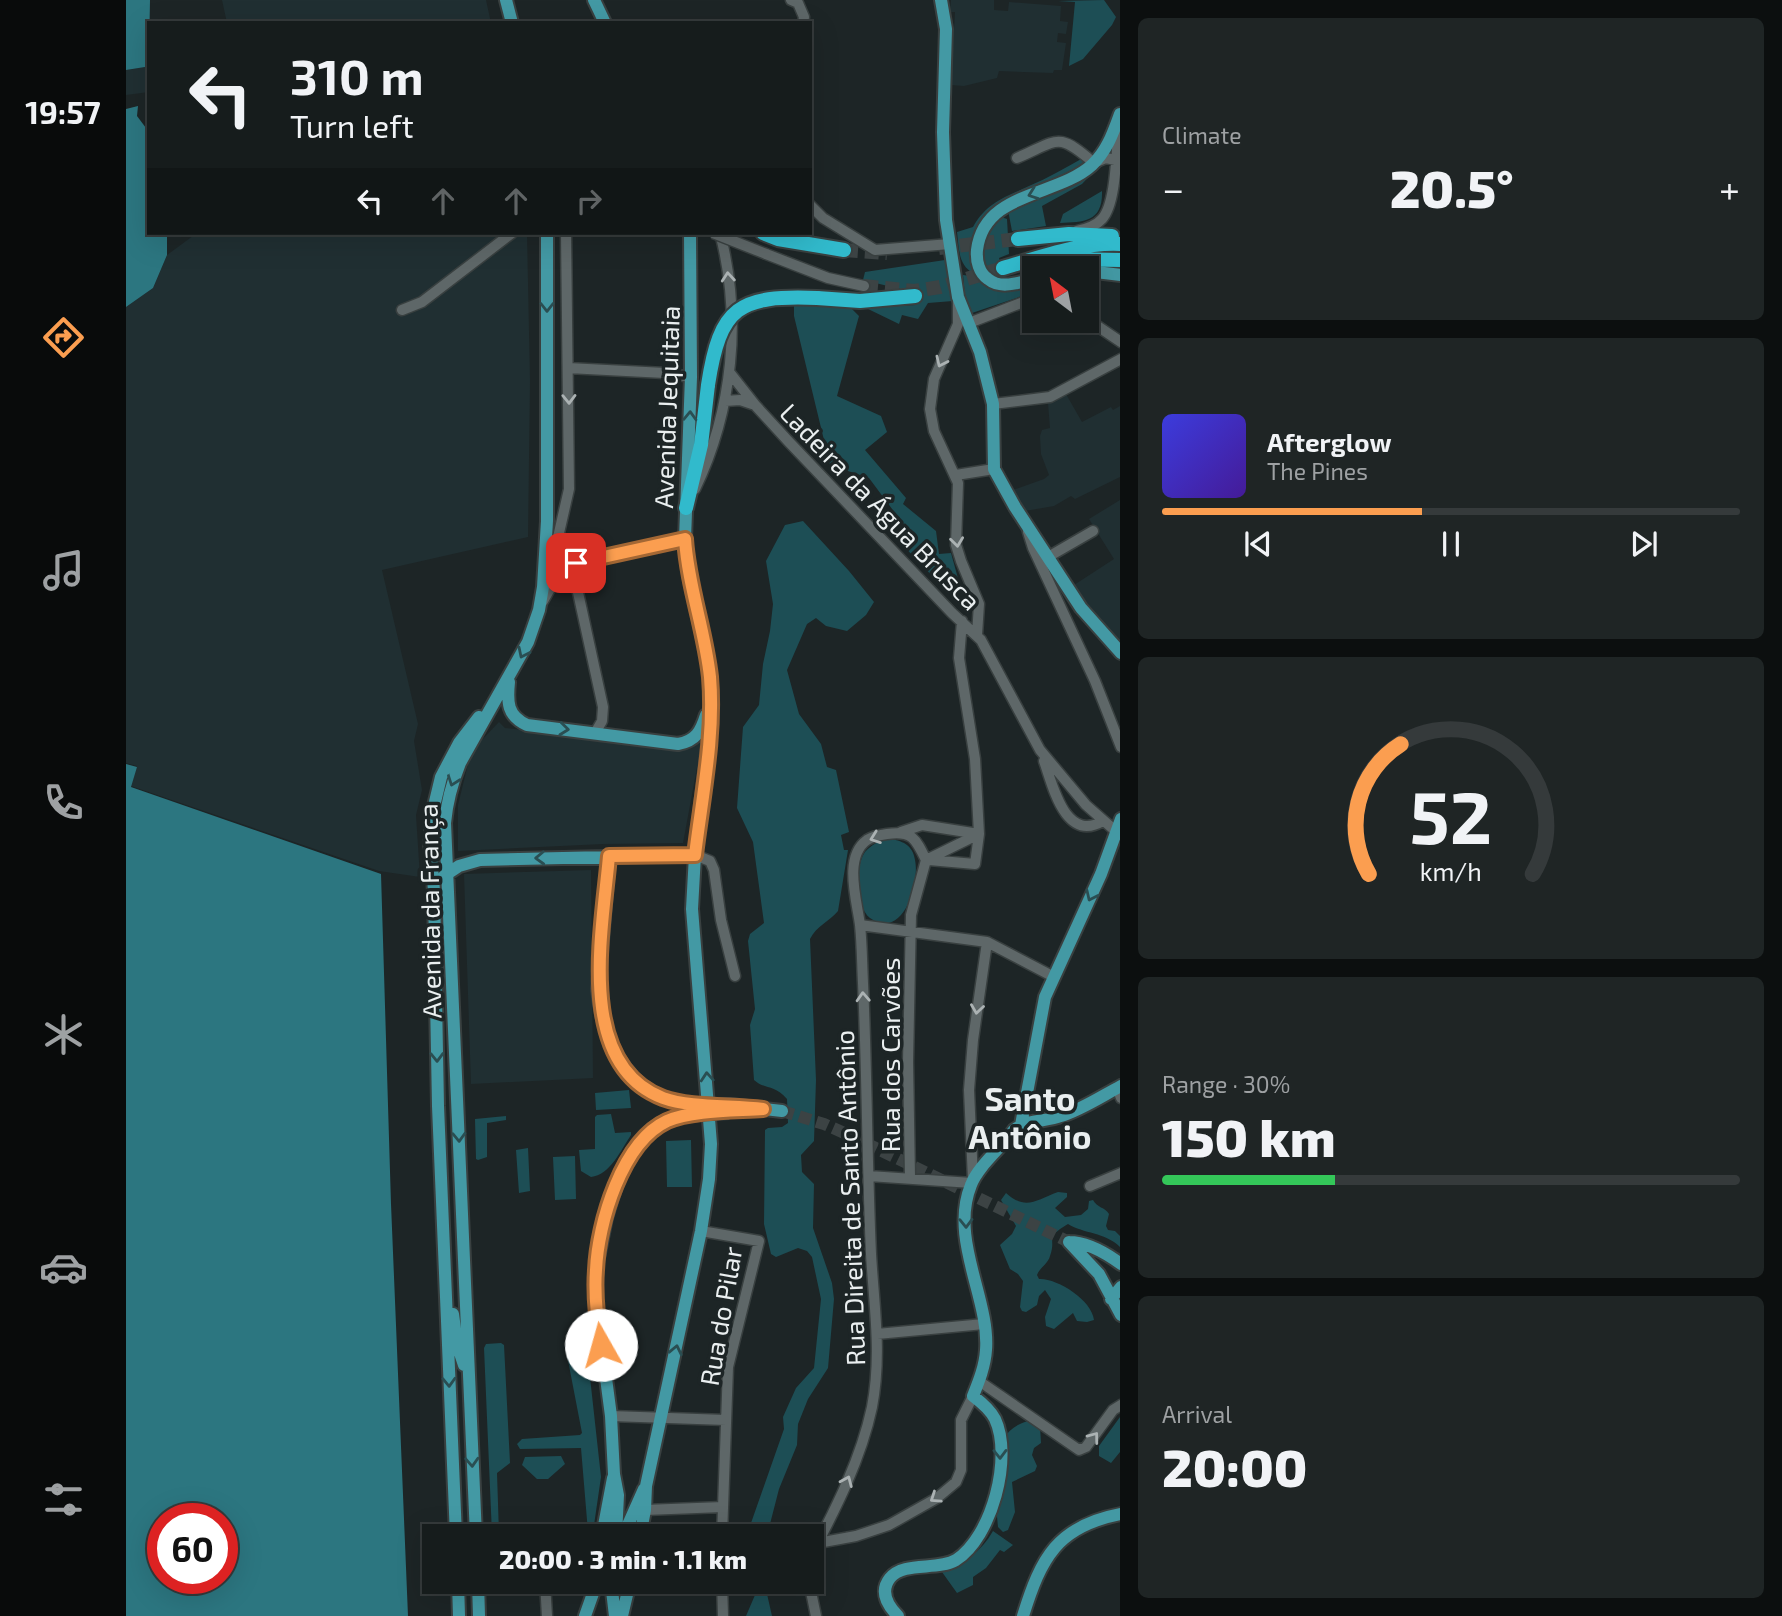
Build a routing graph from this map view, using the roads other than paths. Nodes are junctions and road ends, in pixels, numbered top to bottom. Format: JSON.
{"nodes":[{"id":1,"x":506,"y":0,"type":"edge"},
{"id":2,"x":594,"y":0,"type":"edge"},
{"id":3,"x":791,"y":0,"type":"edge"},
{"id":4,"x":944,"y":0,"type":"edge"},
{"id":5,"x":511,"y":21,"type":"edge"},
{"id":6,"x":604,"y":21,"type":"edge"},
{"id":7,"x":803,"y":21,"type":"edge"},
{"id":8,"x":1120,"y":112,"type":"edge"},
{"id":9,"x":1017,"y":158,"type":"dead end"},
{"id":10,"x":1118,"y":160,"type":"edge"},
{"id":11,"x":1094,"y":163,"type":"junction"},
{"id":12,"x":812,"y":207,"type":"edge"},
{"id":13,"x":1120,"y":231,"type":"edge"},
{"id":14,"x":1069,"y":234,"type":"junction"},
{"id":15,"x":509,"y":235,"type":"edge"},
{"id":16,"x":690,"y":235,"type":"edge"},
{"id":17,"x":718,"y":235,"type":"edge"},
{"id":18,"x":720,"y":235,"type":"edge"},
{"id":19,"x":767,"y":235,"type":"edge"},
{"id":20,"x":547,"y":236,"type":"edge"},
{"id":21,"x":566,"y":236,"type":"edge"},
{"id":22,"x":1120,"y":238,"type":"edge"},
{"id":23,"x":1018,"y":239,"type":"tunnel mouth"},
{"id":24,"x":950,"y":244,"type":"junction"},
{"id":25,"x":1120,"y":247,"type":"edge"},
{"id":26,"x":844,"y":250,"type":"tunnel mouth"},
{"id":27,"x":1120,"y":260,"type":"edge"},
{"id":28,"x":1099,"y":272,"type":"edge"},
{"id":29,"x":1120,"y":275,"type":"edge"},
{"id":30,"x":1022,"y":282,"type":"edge"},
{"id":31,"x":864,"y":286,"type":"tunnel mouth"},
{"id":32,"x":915,"y":296,"type":"dead end"},
{"id":33,"x":1022,"y":302,"type":"edge"},
{"id":34,"x":402,"y":310,"type":"dead end"},
{"id":35,"x":963,"y":323,"type":"junction"},
{"id":36,"x":1099,"y":326,"type":"edge"},
{"id":37,"x":1120,"y":341,"type":"edge"},
{"id":38,"x":1120,"y":360,"type":"edge"},
{"id":39,"x":568,"y":368,"type":"junction"},
{"id":40,"x":730,"y":373,"type":"junction"},
{"id":41,"x":691,"y":377,"type":"junction"},
{"id":42,"x":725,"y":401,"type":"junction"},
{"id":43,"x":993,"y":404,"type":"junction"},
{"id":44,"x":756,"y":406,"type":"junction"},
{"id":45,"x":994,"y":469,"type":"junction"},
{"id":46,"x":956,"y":475,"type":"junction"},
{"id":47,"x":686,"y":508,"type":"junction"},
{"id":48,"x":1025,"y":522,"type":"junction"},
{"id":49,"x":1093,"y":531,"type":"dead end"},
{"id":50,"x":685,"y":539,"type":"junction"},
{"id":51,"x":1048,"y":557,"type":"junction"},
{"id":52,"x":572,"y":565,"type":"junction"},
{"id":53,"x":545,"y":569,"type":"junction"},
{"id":54,"x":979,"y":604,"type":"junction"},
{"id":55,"x":539,"y":610,"type":"junction"},
{"id":56,"x":962,"y":621,"type":"junction"},
{"id":57,"x":979,"y":637,"type":"junction"},
{"id":58,"x":959,"y":649,"type":"junction"},
{"id":59,"x":1120,"y":652,"type":"edge"},
{"id":60,"x":510,"y":678,"type":"junction"},
{"id":61,"x":710,"y":702,"type":"junction"},
{"id":62,"x":595,"y":733,"type":"junction"},
{"id":63,"x":1120,"y":744,"type":"edge"},
{"id":64,"x":1040,"y":750,"type":"junction"},
{"id":65,"x":1103,"y":821,"type":"junction"},
{"id":66,"x":900,"y":832,"type":"junction"},
{"id":67,"x":979,"y":834,"type":"junction"},
{"id":68,"x":1118,"y":834,"type":"edge"},
{"id":69,"x":695,"y":855,"type":"junction"},
{"id":70,"x":609,"y":856,"type":"junction"},
{"id":71,"x":926,"y":860,"type":"junction"},
{"id":72,"x":447,"y":873,"type":"junction"},
{"id":73,"x":434,"y":891,"type":"junction"},
{"id":74,"x":860,"y":925,"type":"junction"},
{"id":75,"x":912,"y":933,"type":"junction"},
{"id":76,"x":987,"y":942,"type":"junction"},
{"id":77,"x":735,"y":976,"type":"dead end"},
{"id":78,"x":1054,"y":977,"type":"junction"},
{"id":79,"x":1119,"y":1091,"type":"edge"},
{"id":80,"x":1026,"y":1098,"type":"junction"},
{"id":81,"x":730,"y":1108,"type":"junction"},
{"id":82,"x":782,"y":1111,"type":"tunnel mouth"},
{"id":83,"x":1040,"y":1119,"type":"junction"},
{"id":84,"x":1021,"y":1125,"type":"junction"},
{"id":85,"x":1120,"y":1173,"type":"edge"},
{"id":86,"x":869,"y":1176,"type":"junction"},
{"id":87,"x":910,"y":1177,"type":"junction"},
{"id":88,"x":972,"y":1181,"type":"junction"},
{"id":89,"x":1090,"y":1186,"type":"dead end"},
{"id":90,"x":701,"y":1231,"type":"junction"},
{"id":91,"x":1120,"y":1263,"type":"edge"},
{"id":92,"x":445,"y":1291,"type":"junction"},
{"id":93,"x":1117,"y":1307,"type":"edge"},
{"id":94,"x":984,"y":1324,"type":"junction"},
{"id":95,"x":877,"y":1334,"type":"junction"},
{"id":96,"x":468,"y":1374,"type":"junction"},
{"id":97,"x":979,"y":1381,"type":"junction"},
{"id":98,"x":972,"y":1396,"type":"junction"},
{"id":99,"x":1120,"y":1406,"type":"edge"},
{"id":100,"x":611,"y":1416,"type":"junction"},
{"id":101,"x":662,"y":1417,"type":"junction"},
{"id":102,"x":726,"y":1420,"type":"junction"},
{"id":103,"x":614,"y":1474,"type":"junction"},
{"id":104,"x":646,"y":1486,"type":"junction"},
{"id":105,"x":723,"y":1507,"type":"junction"},
{"id":106,"x":645,"y":1510,"type":"junction"},
{"id":107,"x":1120,"y":1514,"type":"edge"},
{"id":108,"x":455,"y":1524,"type":"edge"},
{"id":109,"x":475,"y":1524,"type":"edge"},
{"id":110,"x":604,"y":1524,"type":"edge"},
{"id":111,"x":617,"y":1524,"type":"edge"},
{"id":112,"x":628,"y":1524,"type":"edge"},
{"id":113,"x":642,"y":1524,"type":"edge"},
{"id":114,"x":722,"y":1524,"type":"edge"},
{"id":115,"x":824,"y":1531,"type":"edge"},
{"id":116,"x":824,"y":1542,"type":"edge"},
{"id":117,"x":458,"y":1594,"type":"edge"},
{"id":118,"x":478,"y":1594,"type":"edge"},
{"id":119,"x":546,"y":1594,"type":"edge"},
{"id":120,"x":593,"y":1594,"type":"edge"},
{"id":121,"x":612,"y":1594,"type":"edge"},
{"id":122,"x":627,"y":1594,"type":"edge"},
{"id":123,"x":722,"y":1594,"type":"edge"},
{"id":124,"x":811,"y":1594,"type":"edge"},
{"id":125,"x":459,"y":1616,"type":"edge"},
{"id":126,"x":479,"y":1616,"type":"edge"},
{"id":127,"x":547,"y":1616,"type":"edge"},
{"id":128,"x":585,"y":1616,"type":"edge"},
{"id":129,"x":615,"y":1616,"type":"edge"},
{"id":130,"x":622,"y":1616,"type":"edge"},
{"id":131,"x":723,"y":1616,"type":"edge"},
{"id":132,"x":816,"y":1616,"type":"edge"},
{"id":133,"x":898,"y":1616,"type":"edge"},
{"id":134,"x":1023,"y":1616,"type":"edge"}],
"edges":[{"from":1,"to":5,"type":"main road"},
{"from":2,"to":6,"type":"main road"},
{"from":3,"to":7,"type":"street"},
{"from":4,"to":24,"type":"main road"},
{"from":8,"to":10,"type":"street"},
{"from":8,"to":11,"type":"main road"},
{"from":9,"to":11,"type":"street"},
{"from":10,"to":11,"type":"street"},
{"from":10,"to":14,"type":"street"},
{"from":11,"to":30,"type":"main road","one_way":true},
{"from":12,"to":24,"type":"street"},
{"from":13,"to":14,"type":"main road"},
{"from":14,"to":22,"type":"highway"},
{"from":14,"to":23,"type":"highway"},
{"from":15,"to":34,"type":"street"},
{"from":16,"to":41,"type":"main road","name":"Avenida Jequitaia"},
{"from":17,"to":31,"type":"street","bridge":true},
{"from":40,"to":18,"type":"street","one_way":true},
{"from":19,"to":26,"type":"highway"},
{"from":20,"to":21,"type":"street"},
{"from":20,"to":53,"type":"main road","one_way":true},
{"from":21,"to":39,"type":"street"},
{"from":24,"to":35,"type":"main road"},
{"from":25,"to":27,"type":"highway"},
{"from":28,"to":29,"type":"main road"},
{"from":32,"to":47,"type":"highway","bridge":true},
{"from":33,"to":35,"type":"street"},
{"from":35,"to":43,"type":"main road"},
{"from":35,"to":46,"type":"street","one_way":true},
{"from":36,"to":37,"type":"street"},
{"from":38,"to":43,"type":"street"},
{"from":39,"to":41,"type":"street"},
{"from":39,"to":53,"type":"street","one_way":true},
{"from":40,"to":42,"type":"street"},
{"from":40,"to":44,"type":"street","name":"Ladeira da Água Brusca"},
{"from":47,"to":41,"type":"main road","name":"Avenida Jequitaia","one_way":true},
{"from":42,"to":44,"type":"street","name":"Ladeira da Água Brusca"},
{"from":42,"to":47,"type":"street"},
{"from":43,"to":45,"type":"main road"},
{"from":44,"to":56,"type":"street","name":"Ladeira da Água Brusca"},
{"from":45,"to":46,"type":"street"},
{"from":45,"to":48,"type":"main road"},
{"from":46,"to":54,"type":"street","one_way":true},
{"from":47,"to":50,"type":"main road","name":"Avenida Jequitaia"},
{"from":48,"to":51,"type":"main road"},
{"from":48,"to":63,"type":"street"},
{"from":49,"to":51,"type":"street"},
{"from":50,"to":52,"type":"street"},
{"from":50,"to":61,"type":"main road","name":"Avenida Jequitaia"},
{"from":51,"to":59,"type":"main road"},
{"from":52,"to":55,"type":"street"},
{"from":52,"to":62,"type":"street"},
{"from":53,"to":55,"type":"main road"},
{"from":54,"to":56,"type":"street"},
{"from":54,"to":57,"type":"street"},
{"from":55,"to":60,"type":"main road","one_way":true},
{"from":56,"to":57,"type":"street","name":"Ladeira da Água Brusca"},
{"from":56,"to":58,"type":"street"},
{"from":57,"to":58,"type":"street"},
{"from":57,"to":64,"type":"street"},
{"from":58,"to":67,"type":"street"},
{"from":60,"to":62,"type":"main road","one_way":true},
{"from":60,"to":72,"type":"main road","name":"Avenida da França","one_way":true},
{"from":60,"to":73,"type":"main road","name":"Avenida da França"},
{"from":61,"to":62,"type":"main road"},
{"from":61,"to":69,"type":"main road","name":"Avenida Jequitaia"},
{"from":64,"to":65,"type":"street"},
{"from":64,"to":65,"type":"street"},
{"from":65,"to":68,"type":"street"},
{"from":66,"to":67,"type":"street","name":"Rua Direita de Santo Antônio"},
{"from":66,"to":71,"type":"street"},
{"from":66,"to":74,"type":"street","name":"Rua Direita de Santo Antônio","one_way":true},
{"from":67,"to":71,"type":"street"},
{"from":67,"to":71,"type":"street"},
{"from":68,"to":78,"type":"main road","one_way":true},
{"from":69,"to":70,"type":"main road"},
{"from":69,"to":77,"type":"street"},
{"from":90,"to":69,"type":"main road","name":"Avenida Jequitaia","one_way":true},
{"from":70,"to":72,"type":"main road","one_way":true},
{"from":70,"to":81,"type":"main road","bridge":true},
{"from":71,"to":75,"type":"street","name":"Rua dos Carvões"},
{"from":72,"to":73,"type":"main road"},
{"from":72,"to":96,"type":"main road","name":"Avenida da França","one_way":true},
{"from":73,"to":92,"type":"main road","name":"Avenida da França","one_way":true},
{"from":74,"to":75,"type":"street"},
{"from":86,"to":74,"type":"street","name":"Rua Direita de Santo Antônio","one_way":true},
{"from":75,"to":76,"type":"street"},
{"from":75,"to":87,"type":"street","name":"Rua dos Carvões"},
{"from":76,"to":78,"type":"street"},
{"from":76,"to":88,"type":"street","one_way":true},
{"from":78,"to":80,"type":"main road"},
{"from":79,"to":83,"type":"main road"},
{"from":80,"to":83,"type":"main road"},
{"from":80,"to":84,"type":"main road"},
{"from":81,"to":82,"type":"main road"},
{"from":81,"to":100,"type":"main road","bridge":true},
{"from":83,"to":84,"type":"main road"},
{"from":84,"to":88,"type":"main road"},
{"from":85,"to":89,"type":"street"},
{"from":86,"to":87,"type":"street"},
{"from":86,"to":95,"type":"street","name":"Rua Direita de Santo Antônio"},
{"from":87,"to":88,"type":"street"},
{"from":88,"to":94,"type":"main road","one_way":true},
{"from":101,"to":90,"type":"main road","name":"Avenida Jequitaia","one_way":true},
{"from":90,"to":102,"type":"street","name":"Rua do Pilar"},
{"from":91,"to":93,"type":"main road"},
{"from":92,"to":96,"type":"main road"},
{"from":92,"to":108,"type":"main road","name":"Avenida da França","one_way":true},
{"from":94,"to":95,"type":"street"},
{"from":94,"to":97,"type":"main road"},
{"from":115,"to":95,"type":"street","name":"Rua Direita de Santo Antônio","one_way":true},
{"from":96,"to":109,"type":"main road","name":"Avenida da França","one_way":true},
{"from":97,"to":98,"type":"main road"},
{"from":97,"to":99,"type":"street","one_way":true},
{"from":98,"to":116,"type":"street","one_way":true},
{"from":98,"to":133,"type":"main road","one_way":true},
{"from":100,"to":101,"type":"street"},
{"from":100,"to":103,"type":"main road"},
{"from":101,"to":102,"type":"street"},
{"from":101,"to":104,"type":"main road","name":"Avenida Jequitaia"},
{"from":102,"to":105,"type":"street","name":"Rua do Pilar"},
{"from":103,"to":110,"type":"main road"},
{"from":103,"to":111,"type":"main road"},
{"from":104,"to":106,"type":"main road","name":"Avenida Jequitaia"},
{"from":104,"to":112,"type":"main road"},
{"from":105,"to":106,"type":"street"},
{"from":105,"to":114,"type":"street","name":"Rua do Pilar"},
{"from":106,"to":113,"type":"main road","name":"Avenida Jequitaia"},
{"from":107,"to":134,"type":"main road"},
{"from":117,"to":125,"type":"main road"},
{"from":118,"to":126,"type":"main road"},
{"from":119,"to":127,"type":"street"},
{"from":120,"to":128,"type":"main road"},
{"from":121,"to":129,"type":"main road"},
{"from":122,"to":130,"type":"main road"},
{"from":123,"to":131,"type":"street"},
{"from":124,"to":132,"type":"street"}]}
